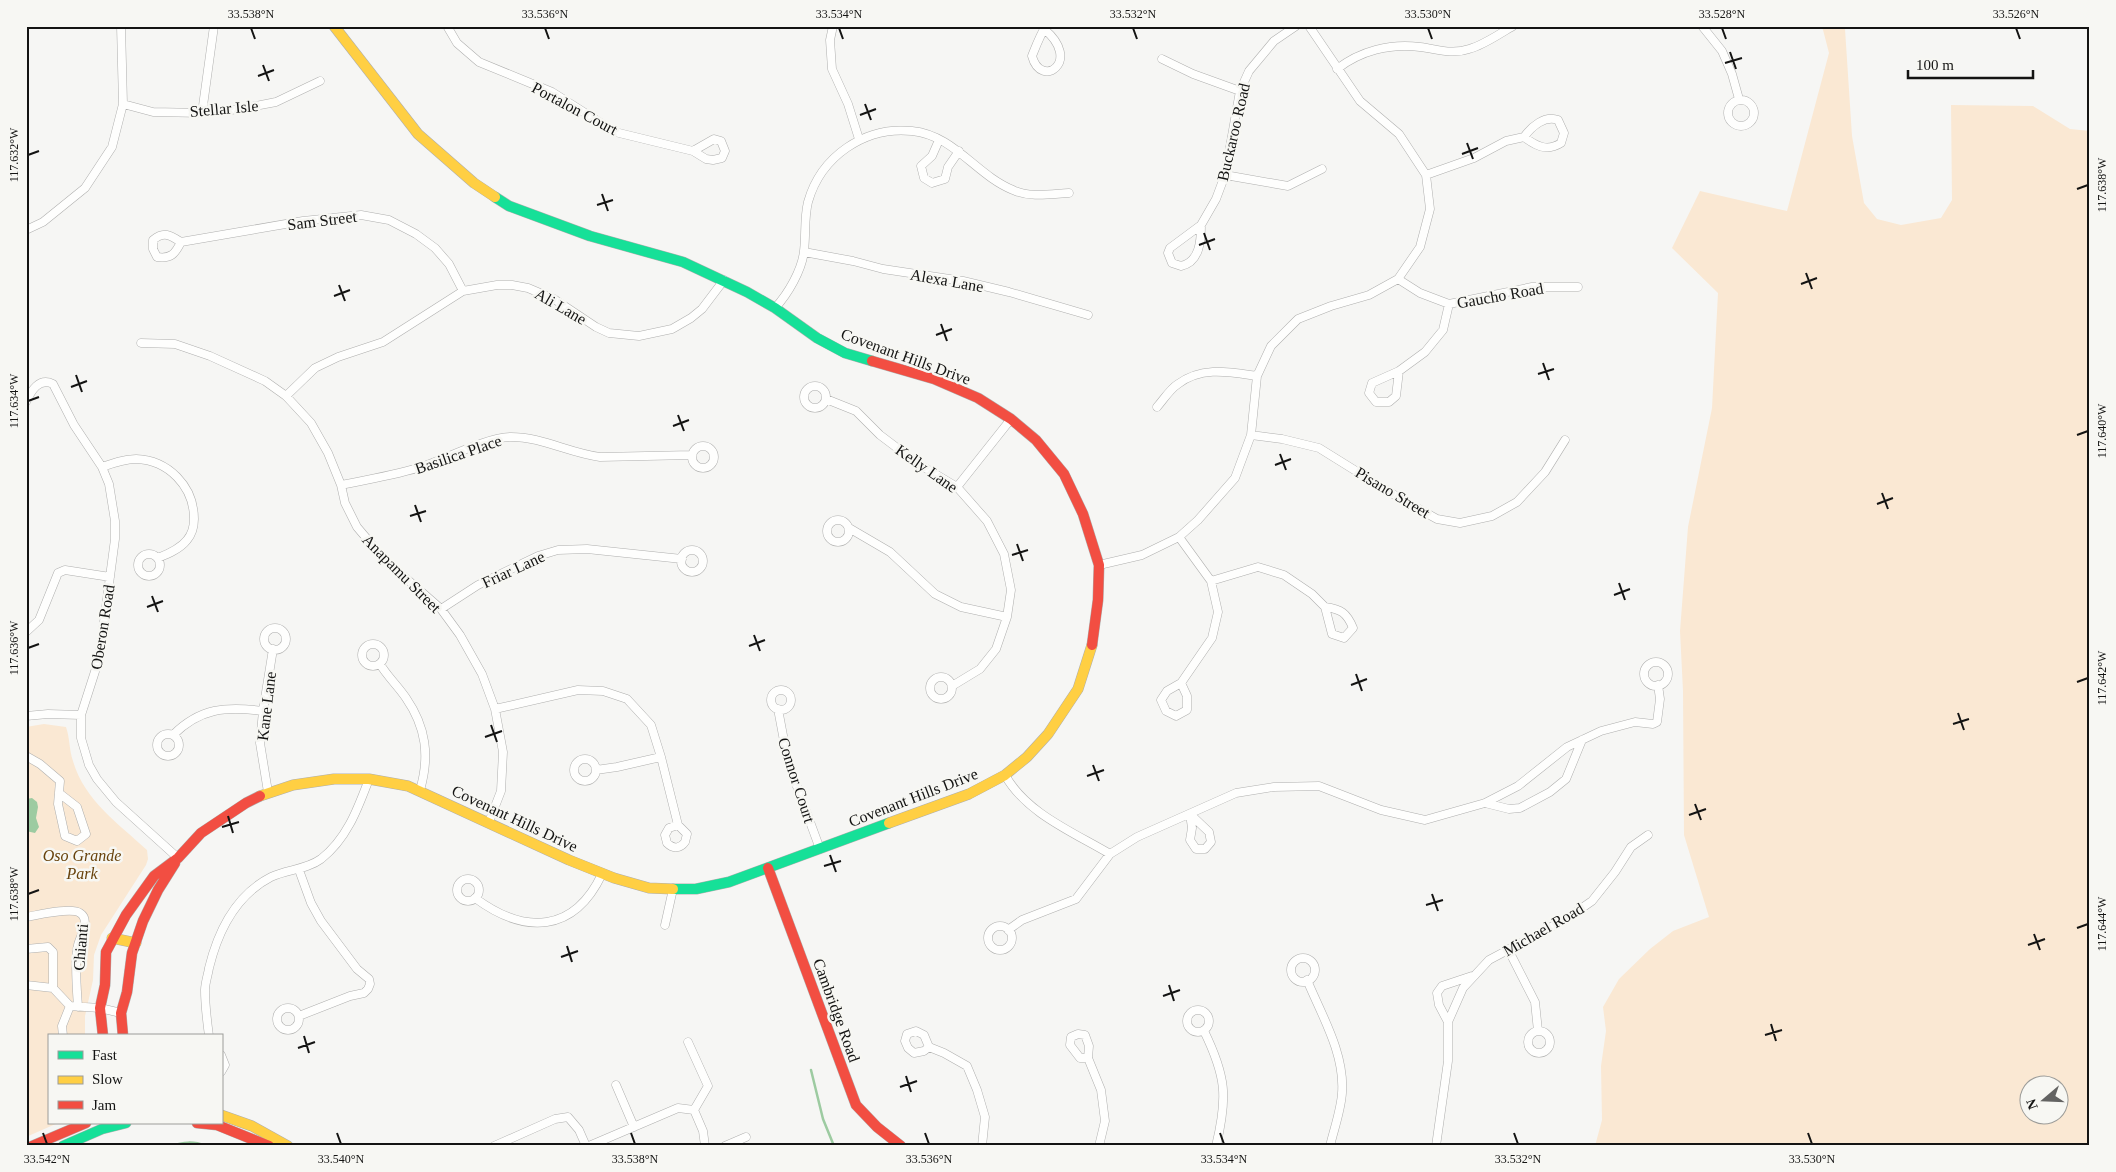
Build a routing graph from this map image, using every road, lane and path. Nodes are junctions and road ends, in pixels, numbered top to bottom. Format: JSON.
{"nodes":[{"id":1,"x":121,"y":26,"type":"edge"},
{"id":2,"x":214,"y":26,"type":"edge"},
{"id":3,"x":334,"y":26,"type":"edge"},
{"id":4,"x":447,"y":26,"type":"edge"},
{"id":5,"x":833,"y":26,"type":"edge"},
{"id":6,"x":1296,"y":26,"type":"edge"},
{"id":7,"x":1309,"y":26,"type":"edge"},
{"id":8,"x":1513,"y":26,"type":"edge"},
{"id":9,"x":1702,"y":26,"type":"edge"},
{"id":10,"x":1045,"y":27,"type":"edge"},
{"id":11,"x":1162,"y":59,"type":"dead end"},
{"id":12,"x":1337,"y":69,"type":"junction"},
{"id":13,"x":320,"y":81,"type":"dead end"},
{"id":14,"x":1240,"y":91,"type":"junction"},
{"id":15,"x":1739,"y":100,"type":"dead end"},
{"id":16,"x":123,"y":104,"type":"junction"},
{"id":17,"x":202,"y":113,"type":"junction"},
{"id":18,"x":1524,"y":137,"type":"junction"},
{"id":19,"x":859,"y":139,"type":"junction"},
{"id":20,"x":939,"y":140,"type":"junction"},
{"id":21,"x":693,"y":151,"type":"dead end"},
{"id":22,"x":959,"y":151,"type":"junction"},
{"id":23,"x":1322,"y":170,"type":"dead end"},
{"id":24,"x":1225,"y":175,"type":"junction"},
{"id":25,"x":1426,"y":175,"type":"junction"},
{"id":26,"x":1069,"y":193,"type":"dead end"},
{"id":27,"x":1202,"y":224,"type":"junction"},
{"id":28,"x":26,"y":230,"type":"edge"},
{"id":29,"x":181,"y":242,"type":"dead end"},
{"id":30,"x":804,"y":252,"type":"junction"},
{"id":31,"x":1398,"y":279,"type":"junction"},
{"id":32,"x":724,"y":280,"type":"junction"},
{"id":33,"x":1578,"y":287,"type":"dead end"},
{"id":34,"x":463,"y":290,"type":"junction"},
{"id":35,"x":1449,"y":304,"type":"junction"},
{"id":36,"x":775,"y":308,"type":"junction"},
{"id":37,"x":1088,"y":316,"type":"dead end"},
{"id":38,"x":140,"y":343,"type":"dead end"},
{"id":39,"x":1399,"y":371,"type":"junction"},
{"id":40,"x":1257,"y":376,"type":"junction"},
{"id":41,"x":286,"y":396,"type":"junction"},
{"id":42,"x":826,"y":399,"type":"dead end"},
{"id":43,"x":26,"y":402,"type":"edge"},
{"id":44,"x":1157,"y":407,"type":"dead end"},
{"id":45,"x":1011,"y":419,"type":"junction"},
{"id":46,"x":1251,"y":435,"type":"junction"},
{"id":47,"x":1565,"y":440,"type":"dead end"},
{"id":48,"x":692,"y":455,"type":"dead end"},
{"id":49,"x":102,"y":467,"type":"junction"},
{"id":50,"x":341,"y":485,"type":"junction"},
{"id":51,"x":957,"y":487,"type":"junction"},
{"id":52,"x":849,"y":528,"type":"dead end"},
{"id":53,"x":1179,"y":537,"type":"junction"},
{"id":54,"x":158,"y":558,"type":"dead end"},
{"id":55,"x":682,"y":559,"type":"dead end"},
{"id":56,"x":1099,"y":564,"type":"junction"},
{"id":57,"x":110,"y":577,"type":"junction"},
{"id":58,"x":1211,"y":581,"type":"junction"},
{"id":59,"x":1324,"y":607,"type":"dead end"},
{"id":60,"x":440,"y":609,"type":"junction"},
{"id":61,"x":1007,"y":617,"type":"junction"},
{"id":62,"x":26,"y":632,"type":"edge"},
{"id":63,"x":273,"y":649,"type":"dead end"},
{"id":64,"x":380,"y":664,"type":"dead end"},
{"id":65,"x":1181,"y":683,"type":"dead end"},
{"id":66,"x":1658,"y":685,"type":"dead end"},
{"id":67,"x":952,"y":686,"type":"dead end"},
{"id":68,"x":495,"y":709,"type":"junction"},
{"id":69,"x":778,"y":709,"type":"dead end"},
{"id":70,"x":263,"y":711,"type":"junction"},
{"id":71,"x":81,"y":715,"type":"junction"},
{"id":72,"x":26,"y":716,"type":"edge"},
{"id":73,"x":173,"y":735,"type":"dead end"},
{"id":74,"x":1582,"y":740,"type":"junction"},
{"id":75,"x":26,"y":756,"type":"edge"},
{"id":76,"x":661,"y":757,"type":"junction"},
{"id":77,"x":596,"y":770,"type":"dead end"},
{"id":78,"x":1005,"y":774,"type":"junction"},
{"id":79,"x":369,"y":779,"type":"junction"},
{"id":80,"x":420,"y":790,"type":"junction"},
{"id":81,"x":268,"y":792,"type":"junction"},
{"id":82,"x":59,"y":793,"type":"junction"},
{"id":83,"x":1485,"y":804,"type":"junction"},
{"id":84,"x":489,"y":822,"type":"junction"},
{"id":85,"x":678,"y":825,"type":"dead end"},
{"id":86,"x":1648,"y":835,"type":"dead end"},
{"id":87,"x":820,"y":849,"type":"junction"},
{"id":88,"x":1110,"y":854,"type":"junction"},
{"id":89,"x":178,"y":858,"type":"junction"},
{"id":90,"x":768,"y":868,"type":"junction"},
{"id":91,"x":299,"y":870,"type":"junction"},
{"id":92,"x":602,"y":874,"type":"junction"},
{"id":93,"x":673,"y":889,"type":"junction"},
{"id":94,"x":475,"y":898,"type":"dead end"},
{"id":95,"x":26,"y":917,"type":"edge"},
{"id":96,"x":665,"y":925,"type":"dead end"},
{"id":97,"x":1008,"y":930,"type":"dead end"},
{"id":98,"x":112,"y":938,"type":"junction"},
{"id":99,"x":136,"y":943,"type":"junction"},
{"id":100,"x":26,"y":949,"type":"edge"},
{"id":101,"x":1508,"y":949,"type":"junction"},
{"id":102,"x":1474,"y":975,"type":"junction"},
{"id":103,"x":1307,"y":980,"type":"dead end"},
{"id":104,"x":26,"y":985,"type":"edge"},
{"id":105,"x":53,"y":988,"type":"junction"},
{"id":106,"x":70,"y":1006,"type":"junction"},
{"id":107,"x":78,"y":1007,"type":"junction"},
{"id":108,"x":100,"y":1008,"type":"junction"},
{"id":109,"x":121,"y":1013,"type":"junction"},
{"id":110,"x":299,"y":1016,"type":"dead end"},
{"id":111,"x":1448,"y":1022,"type":"junction"},
{"id":112,"x":1204,"y":1030,"type":"dead end"},
{"id":113,"x":1538,"y":1031,"type":"dead end"},
{"id":114,"x":63,"y":1034,"type":"edge"},
{"id":115,"x":103,"y":1034,"type":"edge"},
{"id":116,"x":123,"y":1034,"type":"edge"},
{"id":117,"x":209,"y":1034,"type":"edge"},
{"id":118,"x":688,"y":1042,"type":"dead end"},
{"id":119,"x":929,"y":1047,"type":"dead end"},
{"id":120,"x":222,"y":1058,"type":"edge"},
{"id":121,"x":1088,"y":1058,"type":"dead end"},
{"id":122,"x":222,"y":1070,"type":"edge"},
{"id":123,"x":616,"y":1085,"type":"dead end"},
{"id":124,"x":694,"y":1110,"type":"junction"},
{"id":125,"x":222,"y":1114,"type":"edge"},
{"id":126,"x":84,"y":1124,"type":"edge"},
{"id":127,"x":121,"y":1124,"type":"edge"},
{"id":128,"x":207,"y":1124,"type":"edge"},
{"id":129,"x":634,"y":1127,"type":"junction"},
{"id":130,"x":746,"y":1138,"type":"dead end"},
{"id":131,"x":32,"y":1146,"type":"edge"},
{"id":132,"x":63,"y":1146,"type":"edge"},
{"id":133,"x":269,"y":1146,"type":"edge"},
{"id":134,"x":288,"y":1146,"type":"edge"},
{"id":135,"x":494,"y":1146,"type":"edge"},
{"id":136,"x":588,"y":1146,"type":"edge"},
{"id":137,"x":705,"y":1146,"type":"edge"},
{"id":138,"x":725,"y":1146,"type":"edge"},
{"id":139,"x":901,"y":1146,"type":"edge"},
{"id":140,"x":982,"y":1146,"type":"edge"},
{"id":141,"x":1099,"y":1146,"type":"edge"},
{"id":142,"x":1216,"y":1146,"type":"edge"},
{"id":143,"x":1330,"y":1146,"type":"edge"},
{"id":144,"x":1436,"y":1146,"type":"edge"}],
"edges":[{"from":1,"to":16,"type":"street"},
{"from":2,"to":17,"type":"street"},
{"from":3,"to":32,"type":"street","name":"Covenant Hills Drive"},
{"from":4,"to":21,"type":"street","name":"Portalon Court"},
{"from":5,"to":19,"type":"street"},
{"from":6,"to":14,"type":"street","name":"Buckaroo Road"},
{"from":7,"to":12,"type":"street"},
{"from":8,"to":12,"type":"street"},
{"from":9,"to":15,"type":"street"},
{"from":10,"to":10,"type":"street"},
{"from":11,"to":14,"type":"street"},
{"from":12,"to":25,"type":"street"},
{"from":13,"to":17,"type":"street","name":"Stellar Isle"},
{"from":14,"to":24,"type":"street","name":"Buckaroo Road"},
{"from":16,"to":17,"type":"street","name":"Stellar Isle"},
{"from":16,"to":28,"type":"street"},
{"from":18,"to":18,"type":"street"},
{"from":18,"to":25,"type":"street"},
{"from":19,"to":20,"type":"street"},
{"from":19,"to":30,"type":"street"},
{"from":20,"to":22,"type":"street"},
{"from":20,"to":22,"type":"street"},
{"from":22,"to":26,"type":"street"},
{"from":23,"to":24,"type":"street"},
{"from":24,"to":27,"type":"street","name":"Buckaroo Road"},
{"from":25,"to":31,"type":"street"},
{"from":27,"to":27,"type":"street","name":"Buckaroo Road"},
{"from":29,"to":34,"type":"street","name":"Sam Street"},
{"from":30,"to":36,"type":"street"},
{"from":30,"to":37,"type":"street","name":"Alexa Lane"},
{"from":31,"to":35,"type":"street","name":"Gaucho Road"},
{"from":31,"to":40,"type":"street"},
{"from":32,"to":34,"type":"street","name":"Ali Lane"},
{"from":32,"to":36,"type":"street","name":"Covenant Hills Drive"},
{"from":33,"to":35,"type":"street","name":"Gaucho Road"},
{"from":34,"to":41,"type":"street","name":"Ali Lane"},
{"from":35,"to":39,"type":"street"},
{"from":36,"to":45,"type":"street","name":"Covenant Hills Drive"},
{"from":38,"to":41,"type":"street","name":"Anapamu Street"},
{"from":39,"to":39,"type":"street"},
{"from":40,"to":44,"type":"street"},
{"from":40,"to":46,"type":"street"},
{"from":41,"to":50,"type":"street","name":"Anapamu Street"},
{"from":42,"to":51,"type":"street","name":"Kelly Lane"},
{"from":43,"to":49,"type":"street","name":"Oberon Road"},
{"from":45,"to":51,"type":"street"},
{"from":45,"to":56,"type":"street","name":"Covenant Hills Drive"},
{"from":46,"to":47,"type":"street","name":"Pisano Street"},
{"from":46,"to":53,"type":"street"},
{"from":48,"to":50,"type":"street","name":"Basilica Place"},
{"from":49,"to":54,"type":"street"},
{"from":49,"to":57,"type":"street","name":"Oberon Road"},
{"from":50,"to":60,"type":"street","name":"Anapamu Street"},
{"from":51,"to":61,"type":"street","name":"Kelly Lane"},
{"from":52,"to":61,"type":"street"},
{"from":53,"to":56,"type":"street"},
{"from":53,"to":58,"type":"street"},
{"from":55,"to":60,"type":"street","name":"Friar Lane"},
{"from":56,"to":78,"type":"street","name":"Covenant Hills Drive"},
{"from":57,"to":62,"type":"street"},
{"from":57,"to":71,"type":"street","name":"Oberon Road"},
{"from":58,"to":59,"type":"street"},
{"from":58,"to":65,"type":"street"},
{"from":60,"to":68,"type":"street","name":"Anapamu Street"},
{"from":61,"to":67,"type":"street","name":"Kelly Lane"},
{"from":63,"to":70,"type":"street","name":"Kane Lane"},
{"from":64,"to":80,"type":"street"},
{"from":66,"to":74,"type":"street"},
{"from":68,"to":76,"type":"street"},
{"from":68,"to":84,"type":"street","name":"Anapamu Street"},
{"from":69,"to":87,"type":"street","name":"Connor Court"},
{"from":70,"to":73,"type":"street"},
{"from":70,"to":81,"type":"street","name":"Kane Lane"},
{"from":71,"to":72,"type":"street"},
{"from":71,"to":89,"type":"street","name":"Oberon Road"},
{"from":74,"to":83,"type":"street"},
{"from":74,"to":83,"type":"street"},
{"from":75,"to":82,"type":"street"},
{"from":76,"to":77,"type":"street"},
{"from":76,"to":85,"type":"street"},
{"from":78,"to":87,"type":"street","name":"Covenant Hills Drive"},
{"from":78,"to":88,"type":"street"},
{"from":79,"to":80,"type":"street","name":"Covenant Hills Drive"},
{"from":79,"to":81,"type":"street","name":"Covenant Hills Drive"},
{"from":79,"to":91,"type":"street"},
{"from":80,"to":84,"type":"street","name":"Covenant Hills Drive"},
{"from":81,"to":89,"type":"street","name":"Covenant Hills Drive"},
{"from":82,"to":82,"type":"street"},
{"from":83,"to":88,"type":"street"},
{"from":84,"to":92,"type":"street","name":"Covenant Hills Drive"},
{"from":86,"to":101,"type":"street","name":"Michael Road"},
{"from":87,"to":90,"type":"street","name":"Covenant Hills Drive"},
{"from":88,"to":97,"type":"street"},
{"from":89,"to":98,"type":"street","name":"Covenant Hills Drive"},
{"from":89,"to":99,"type":"street","name":"Covenant Hills Drive"},
{"from":90,"to":93,"type":"street","name":"Covenant Hills Drive"},
{"from":90,"to":139,"type":"street","name":"Cambridge Road"},
{"from":91,"to":110,"type":"street"},
{"from":91,"to":117,"type":"street"},
{"from":92,"to":93,"type":"street","name":"Covenant Hills Drive"},
{"from":92,"to":94,"type":"street"},
{"from":93,"to":96,"type":"street"},
{"from":95,"to":107,"type":"street","name":"Chianti"},
{"from":98,"to":99,"type":"street"},
{"from":98,"to":108,"type":"street","name":"Covenant Hills Drive"},
{"from":99,"to":109,"type":"street","name":"Covenant Hills Drive"},
{"from":100,"to":105,"type":"street","name":"Chianti"},
{"from":101,"to":102,"type":"street","name":"Michael Road"},
{"from":101,"to":113,"type":"street"},
{"from":102,"to":111,"type":"street","name":"Michael Road"},
{"from":102,"to":111,"type":"street","name":"Michael Road"},
{"from":103,"to":143,"type":"street"},
{"from":104,"to":105,"type":"street","name":"Chianti"},
{"from":105,"to":106,"type":"street","name":"Chianti"},
{"from":106,"to":107,"type":"street"},
{"from":106,"to":114,"type":"street"},
{"from":107,"to":108,"type":"street"},
{"from":108,"to":109,"type":"street"},
{"from":108,"to":115,"type":"street","name":"Covenant Hills Drive"},
{"from":109,"to":116,"type":"street","name":"Covenant Hills Drive"},
{"from":111,"to":144,"type":"street","name":"Michael Road"},
{"from":112,"to":142,"type":"street"},
{"from":118,"to":124,"type":"street"},
{"from":119,"to":140,"type":"street"},
{"from":120,"to":122,"type":"street"},
{"from":121,"to":141,"type":"street"},
{"from":123,"to":129,"type":"street"},
{"from":124,"to":129,"type":"street"},
{"from":124,"to":137,"type":"street"},
{"from":125,"to":134,"type":"street"},
{"from":126,"to":131,"type":"street"},
{"from":127,"to":132,"type":"street"},
{"from":128,"to":133,"type":"street"},
{"from":129,"to":136,"type":"street"},
{"from":130,"to":138,"type":"street"},
{"from":135,"to":136,"type":"street"}]}
